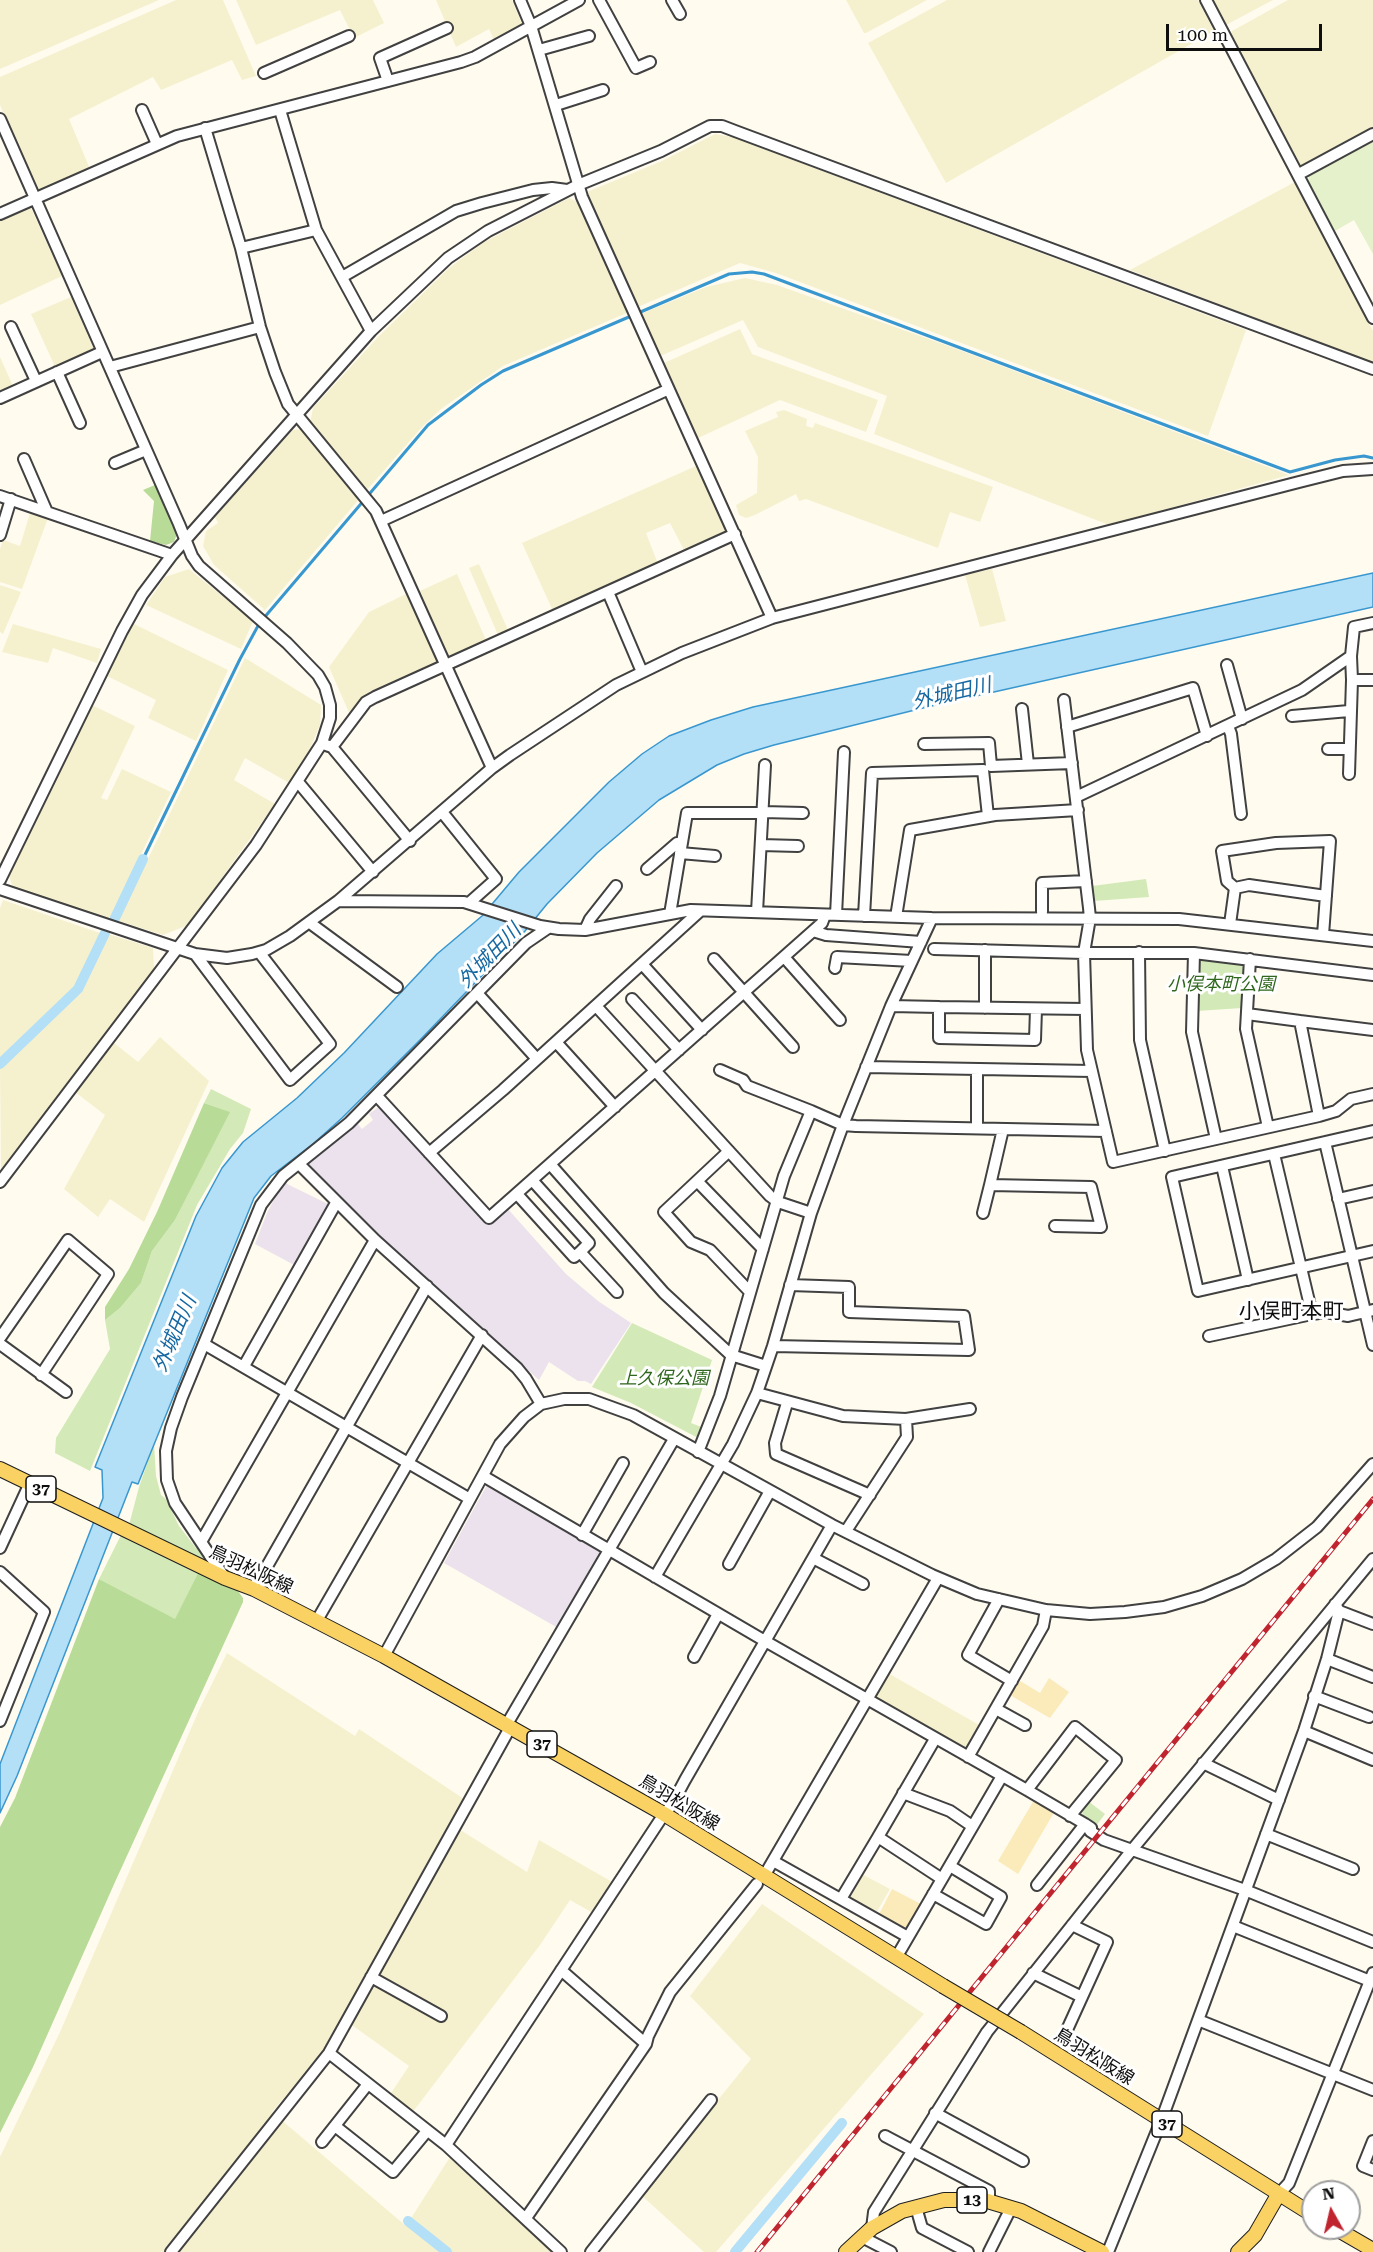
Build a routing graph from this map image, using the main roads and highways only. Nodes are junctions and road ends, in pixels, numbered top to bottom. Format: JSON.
{"nodes":[{"id":1,"x":0,"y":1469,"type":"edge"},
{"id":2,"x":1278,"y":2195,"type":"junction"},
{"id":3,"x":1301,"y":2209,"type":"edge"},
{"id":4,"x":1356,"y":2240,"type":"edge"},
{"id":5,"x":1373,"y":2250,"type":"edge"},
{"id":6,"x":1242,"y":2251,"type":"edge"},
{"id":7,"x":846,"y":2252,"type":"edge"},
{"id":8,"x":1102,"y":2252,"type":"edge"}],
"edges":[{"from":1,"to":2,"type":"main road","name":"鳥羽松阪線","number":"37","bridge":true},
{"from":2,"to":3,"type":"main road","name":"鳥羽松阪線","number":"37"},
{"from":2,"to":6,"type":"main road"},
{"from":4,"to":5,"type":"main road"},
{"from":7,"to":8,"type":"main road","number":"13"}]}
